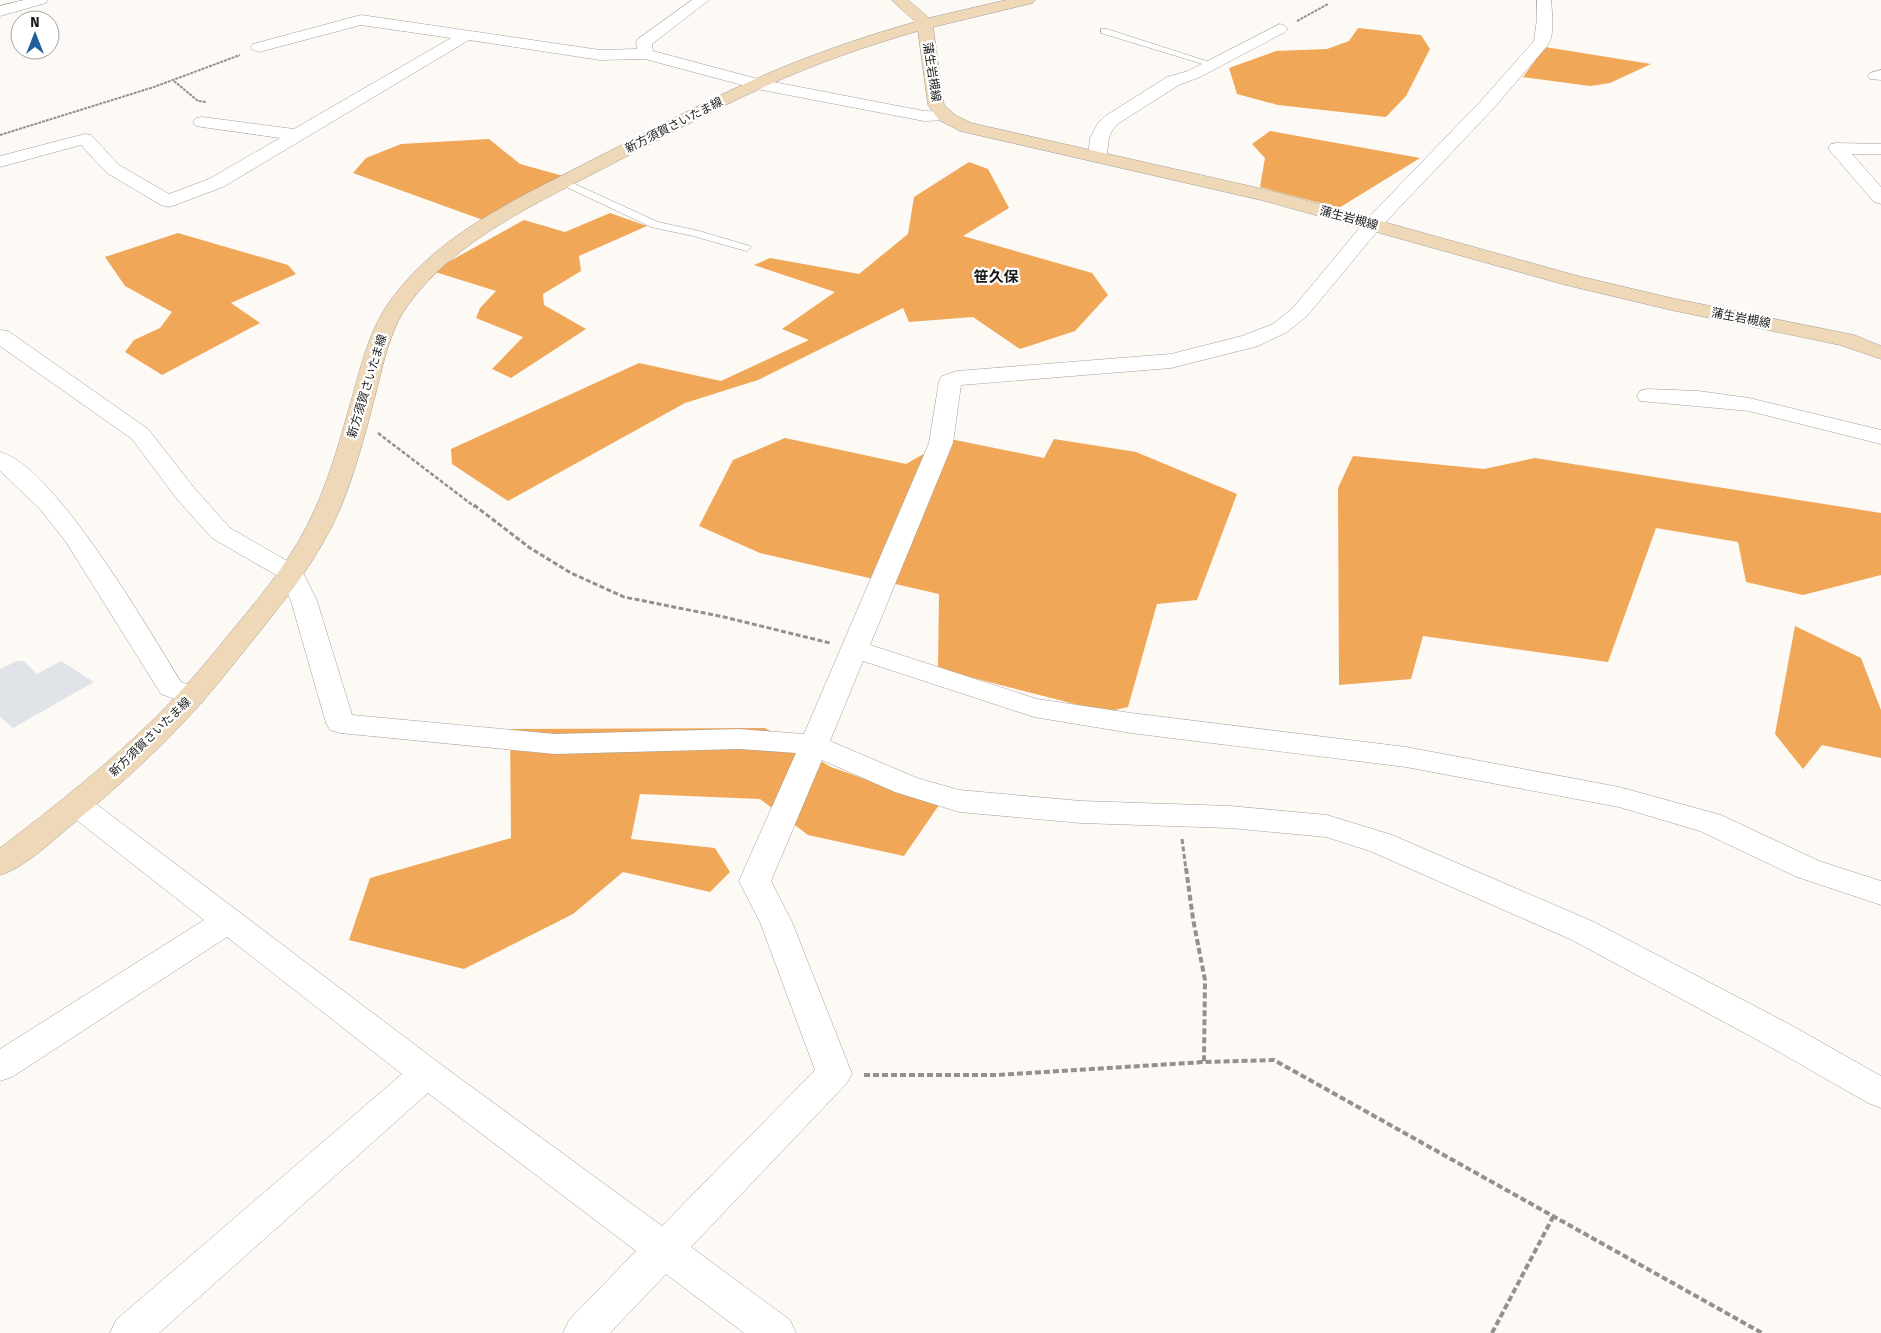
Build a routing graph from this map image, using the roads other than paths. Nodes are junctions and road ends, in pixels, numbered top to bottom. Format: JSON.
{"nodes":[{"id":1,"x":41,"y":0,"type":"edge"},
{"id":2,"x":702,"y":0,"type":"edge"},
{"id":3,"x":899,"y":0,"type":"edge"},
{"id":4,"x":1028,"y":0,"type":"edge"},
{"id":5,"x":1544,"y":0,"type":"edge"},
{"id":6,"x":370,"y":3,"type":"dead end"},
{"id":7,"x":0,"y":10,"type":"edge"},
{"id":8,"x":360,"y":20,"type":"junction"},
{"id":9,"x":925,"y":24,"type":"junction"},
{"id":10,"x":1280,"y":29,"type":"road end"},
{"id":11,"x":1104,"y":31,"type":"dead end"},
{"id":12,"x":465,"y":36,"type":"junction"},
{"id":13,"x":259,"y":47,"type":"road end"},
{"id":14,"x":645,"y":54,"type":"junction"},
{"id":15,"x":1212,"y":64,"type":"junction"},
{"id":16,"x":757,"y":84,"type":"junction"},
{"id":17,"x":945,"y":116,"type":"junction"},
{"id":18,"x":202,"y":122,"type":"dead end"},
{"id":19,"x":297,"y":135,"type":"junction"},
{"id":20,"x":1881,"y":149,"type":"edge"},
{"id":21,"x":1097,"y":157,"type":"junction"},
{"id":22,"x":0,"y":162,"type":"edge"},
{"id":23,"x":564,"y":182,"type":"junction"},
{"id":24,"x":1881,"y":198,"type":"edge"},
{"id":25,"x":1373,"y":224,"type":"junction"},
{"id":26,"x":746,"y":248,"type":"dead end"},
{"id":27,"x":0,"y":336,"type":"edge"},
{"id":28,"x":1876,"y":348,"type":"edge"},
{"id":29,"x":1648,"y":396,"type":"dead end"},
{"id":30,"x":1881,"y":437,"type":"edge"},
{"id":31,"x":0,"y":459,"type":"edge"},
{"id":32,"x":292,"y":574,"type":"junction"},
{"id":33,"x":855,"y":649,"type":"junction"},
{"id":34,"x":192,"y":696,"type":"junction"},
{"id":35,"x":814,"y":745,"type":"junction"},
{"id":36,"x":76,"y":804,"type":"junction"},
{"id":37,"x":0,"y":864,"type":"edge"},
{"id":38,"x":1881,"y":893,"type":"edge"},
{"id":39,"x":229,"y":920,"type":"junction"},
{"id":40,"x":0,"y":1067,"type":"edge"},
{"id":41,"x":427,"y":1073,"type":"junction"},
{"id":42,"x":1881,"y":1093,"type":"edge"},
{"id":43,"x":665,"y":1249,"type":"junction"},
{"id":44,"x":130,"y":1333,"type":"edge"},
{"id":45,"x":583,"y":1333,"type":"edge"},
{"id":46,"x":776,"y":1333,"type":"edge"}],
"edges":[{"from":1,"to":7,"type":"street"},
{"from":2,"to":14,"type":"street"},
{"from":3,"to":9,"type":"main road","name":"蒲生岩槻線"},
{"from":4,"to":9,"type":"main road","name":"新方須賀さいたま線"},
{"from":5,"to":25,"type":"street"},
{"from":6,"to":8,"type":"street"},
{"from":8,"to":12,"type":"street"},
{"from":8,"to":13,"type":"street"},
{"from":9,"to":16,"type":"main road","name":"新方須賀さいたま線"},
{"from":9,"to":17,"type":"main road","name":"蒲生岩槻線"},
{"from":10,"to":15,"type":"street"},
{"from":11,"to":15,"type":"lane"},
{"from":12,"to":14,"type":"street"},
{"from":12,"to":19,"type":"street"},
{"from":14,"to":16,"type":"street"},
{"from":15,"to":21,"type":"street"},
{"from":16,"to":17,"type":"street"},
{"from":16,"to":23,"type":"main road","name":"新方須賀さいたま線"},
{"from":17,"to":21,"type":"main road","name":"蒲生岩槻線"},
{"from":18,"to":19,"type":"street"},
{"from":19,"to":22,"type":"street"},
{"from":20,"to":24,"type":"street"},
{"from":21,"to":25,"type":"main road","name":"蒲生岩槻線"},
{"from":23,"to":26,"type":"lane"},
{"from":23,"to":32,"type":"main road","name":"新方須賀さいたま線"},
{"from":25,"to":28,"type":"main road","name":"蒲生岩槻線"},
{"from":25,"to":33,"type":"street"},
{"from":27,"to":32,"type":"street"},
{"from":29,"to":30,"type":"street"},
{"from":31,"to":34,"type":"street"},
{"from":32,"to":34,"type":"main road","name":"新方須賀さいたま線"},
{"from":32,"to":35,"type":"street"},
{"from":33,"to":35,"type":"street"},
{"from":33,"to":38,"type":"street"},
{"from":34,"to":36,"type":"main road","name":"新方須賀さいたま線"},
{"from":35,"to":42,"type":"street"},
{"from":35,"to":43,"type":"street"},
{"from":36,"to":37,"type":"main road","name":"新方須賀さいたま線"},
{"from":36,"to":39,"type":"street"},
{"from":39,"to":40,"type":"street"},
{"from":39,"to":41,"type":"street"},
{"from":41,"to":43,"type":"street"},
{"from":41,"to":44,"type":"street"},
{"from":43,"to":45,"type":"street"},
{"from":43,"to":46,"type":"street"}]}
